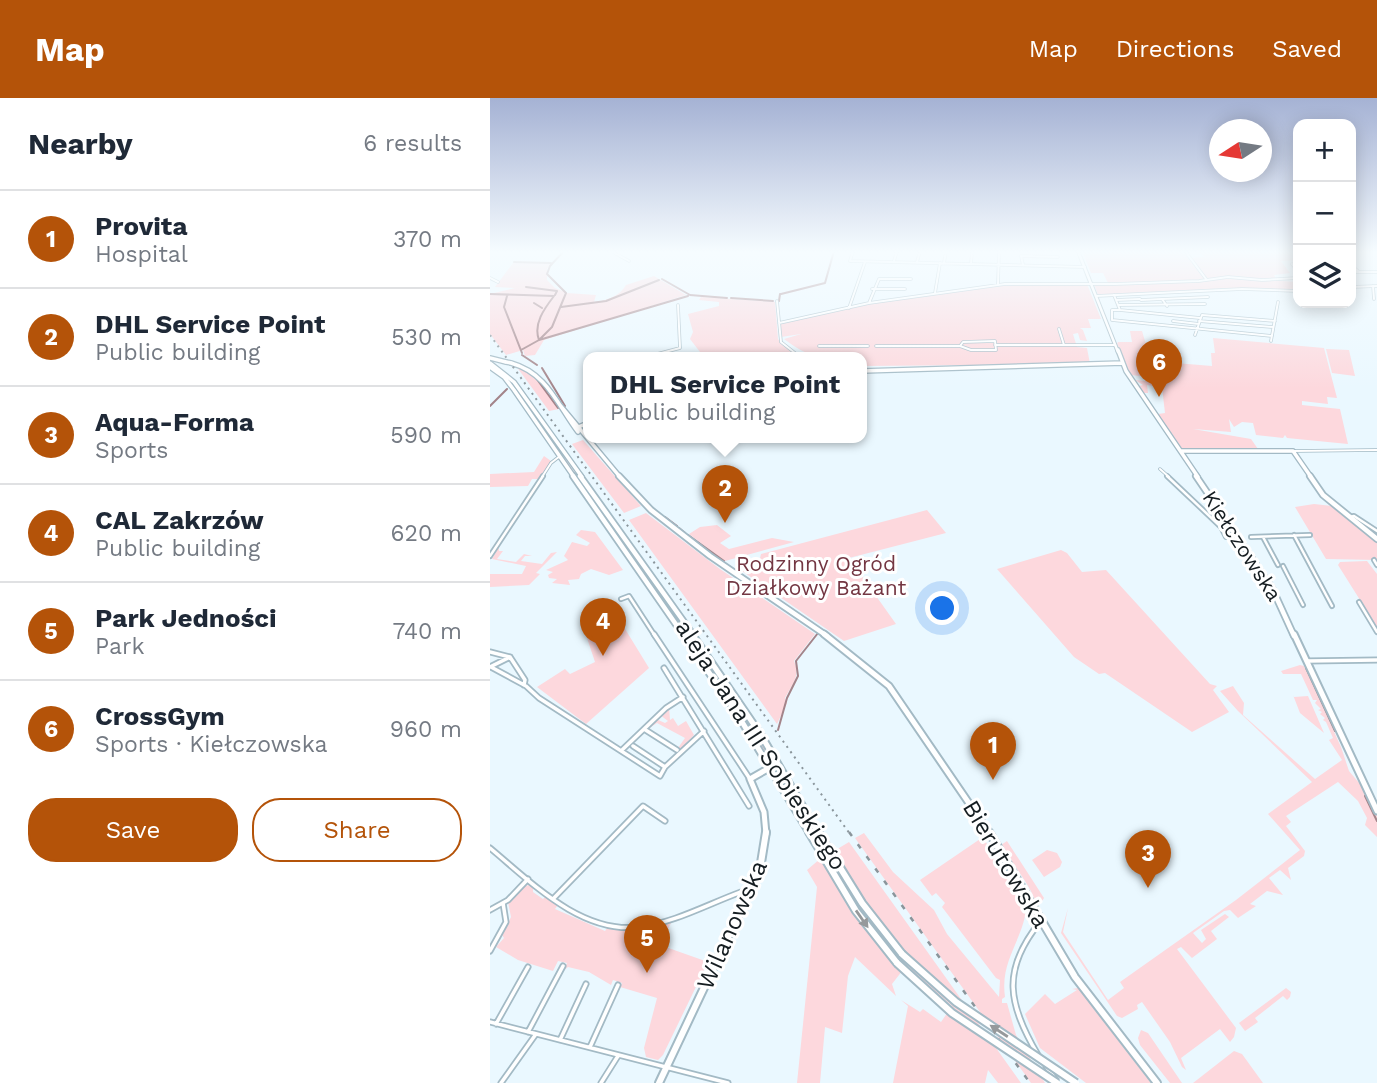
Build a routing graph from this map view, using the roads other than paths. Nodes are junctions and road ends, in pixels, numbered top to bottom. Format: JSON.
{"nodes":[{"id":1,"x":853,"y":297,"type":"edge"},
{"id":2,"x":871,"y":297,"type":"edge"},
{"id":3,"x":909,"y":297,"type":"edge"},
{"id":4,"x":1096,"y":297,"type":"edge"},
{"id":5,"x":1115,"y":297,"type":"edge"},
{"id":6,"x":1139,"y":297,"type":"edge"},
{"id":7,"x":1208,"y":297,"type":"dead end"},
{"id":8,"x":1162,"y":299,"type":"junction"},
{"id":9,"x":1116,"y":300,"type":"junction"},
{"id":10,"x":1141,"y":300,"type":"junction"},
{"id":11,"x":777,"y":301,"type":"dead end"},
{"id":12,"x":1278,"y":302,"type":"dead end"},
{"id":13,"x":869,"y":303,"type":"junction"},
{"id":14,"x":1144,"y":304,"type":"junction"},
{"id":15,"x":1205,"y":304,"type":"dead end"},
{"id":16,"x":678,"y":305,"type":"dead end"},
{"id":17,"x":1118,"y":305,"type":"junction"},
{"id":18,"x":1167,"y":306,"type":"junction"},
{"id":19,"x":849,"y":308,"type":"junction"},
{"id":20,"x":1120,"y":310,"type":"junction"},
{"id":21,"x":1200,"y":320,"type":"junction"},
{"id":22,"x":1173,"y":321,"type":"dead end"},
{"id":23,"x":1275,"y":321,"type":"junction"},
{"id":24,"x":779,"y":323,"type":"junction"},
{"id":25,"x":1239,"y":325,"type":"junction"},
{"id":26,"x":1273,"y":327,"type":"junction"},
{"id":27,"x":1059,"y":329,"type":"dead end"},
{"id":28,"x":1197,"y":329,"type":"junction"},
{"id":29,"x":1241,"y":333,"type":"junction"},
{"id":30,"x":1195,"y":335,"type":"dead end"},
{"id":31,"x":1272,"y":336,"type":"junction"},
{"id":32,"x":1271,"y":341,"type":"dead end"},
{"id":33,"x":995,"y":345,"type":"junction"},
{"id":34,"x":1064,"y":345,"type":"junction"},
{"id":35,"x":1114,"y":345,"type":"dead end"},
{"id":36,"x":819,"y":346,"type":"dead end"},
{"id":37,"x":868,"y":346,"type":"dead end"},
{"id":38,"x":876,"y":346,"type":"dead end"},
{"id":39,"x":960,"y":346,"type":"junction"},
{"id":40,"x":665,"y":352,"type":"edge"},
{"id":41,"x":794,"y":352,"type":"edge"},
{"id":42,"x":490,"y":358,"type":"edge"},
{"id":43,"x":1123,"y":363,"type":"junction"},
{"id":44,"x":490,"y":365,"type":"edge"},
{"id":45,"x":867,"y":371,"type":"edge"},
{"id":46,"x":583,"y":426,"type":"edge"},
{"id":47,"x":577,"y":428,"type":"junction"},
{"id":48,"x":583,"y":435,"type":"edge"},
{"id":49,"x":590,"y":443,"type":"edge"},
{"id":50,"x":1377,"y":450,"type":"edge"},
{"id":51,"x":1180,"y":452,"type":"junction"},
{"id":52,"x":1295,"y":453,"type":"junction"},
{"id":53,"x":560,"y":456,"type":"junction"},
{"id":54,"x":1160,"y":469,"type":"dead end"},
{"id":55,"x":1349,"y":517,"type":"junction"},
{"id":56,"x":1377,"y":531,"type":"edge"},
{"id":57,"x":1294,"y":535,"type":"junction"},
{"id":58,"x":1310,"y":535,"type":"dead end"},
{"id":59,"x":1238,"y":536,"type":"junction"},
{"id":60,"x":1251,"y":537,"type":"dead end"},
{"id":61,"x":1264,"y":537,"type":"junction"},
{"id":62,"x":1377,"y":538,"type":"edge"},
{"id":63,"x":490,"y":556,"type":"edge"},
{"id":64,"x":1374,"y":560,"type":"dead end"},
{"id":65,"x":1278,"y":565,"type":"dead end"},
{"id":66,"x":1377,"y":565,"type":"edge"},
{"id":67,"x":1283,"y":566,"type":"dead end"},
{"id":68,"x":621,"y":599,"type":"dead end"},
{"id":69,"x":1359,"y":601,"type":"dead end"},
{"id":70,"x":1303,"y":605,"type":"dead end"},
{"id":71,"x":1332,"y":606,"type":"dead end"},
{"id":72,"x":1377,"y":632,"type":"edge"},
{"id":73,"x":490,"y":652,"type":"edge"},
{"id":74,"x":510,"y":657,"type":"junction"},
{"id":75,"x":1377,"y":660,"type":"edge"},
{"id":76,"x":1307,"y":661,"type":"junction"},
{"id":77,"x":490,"y":667,"type":"edge"},
{"id":78,"x":664,"y":668,"type":"dead end"},
{"id":79,"x":524,"y":685,"type":"junction"},
{"id":80,"x":683,"y":697,"type":"junction"},
{"id":81,"x":644,"y":729,"type":"junction"},
{"id":82,"x":705,"y":731,"type":"junction"},
{"id":83,"x":633,"y":746,"type":"dead end"},
{"id":84,"x":622,"y":750,"type":"junction"},
{"id":85,"x":677,"y":750,"type":"dead end"},
{"id":86,"x":665,"y":767,"type":"junction"},
{"id":87,"x":771,"y":767,"type":"junction"},
{"id":88,"x":785,"y":774,"type":"junction"},
{"id":89,"x":750,"y":779,"type":"junction"},
{"id":90,"x":1374,"y":798,"type":"edge"},
{"id":91,"x":749,"y":806,"type":"dead end"},
{"id":92,"x":1377,"y":811,"type":"edge"},
{"id":93,"x":665,"y":821,"type":"dead end"},
{"id":94,"x":490,"y":848,"type":"edge"},
{"id":95,"x":528,"y":878,"type":"junction"},
{"id":96,"x":749,"y":893,"type":"junction"},
{"id":97,"x":553,"y":899,"type":"junction"},
{"id":98,"x":503,"y":903,"type":"junction"},
{"id":99,"x":490,"y":910,"type":"edge"},
{"id":100,"x":1040,"y":921,"type":"junction"},
{"id":101,"x":490,"y":951,"type":"edge"},
{"id":102,"x":564,"y":966,"type":"dead end"},
{"id":103,"x":528,"y":967,"type":"dead end"},
{"id":104,"x":586,"y":984,"type":"dead end"},
{"id":105,"x":618,"y":985,"type":"dead end"},
{"id":106,"x":490,"y":1022,"type":"edge"},
{"id":107,"x":496,"y":1024,"type":"junction"},
{"id":108,"x":528,"y":1032,"type":"junction"},
{"id":109,"x":536,"y":1034,"type":"junction"},
{"id":110,"x":560,"y":1040,"type":"junction"},
{"id":111,"x":590,"y":1047,"type":"junction"},
{"id":112,"x":619,"y":1055,"type":"junction"},
{"id":113,"x":666,"y":1067,"type":"junction"},
{"id":114,"x":501,"y":1083,"type":"edge"},
{"id":115,"x":601,"y":1083,"type":"edge"},
{"id":116,"x":659,"y":1083,"type":"edge"},
{"id":117,"x":728,"y":1083,"type":"edge"},
{"id":118,"x":1058,"y":1083,"type":"edge"},
{"id":119,"x":1076,"y":1083,"type":"edge"},
{"id":120,"x":1157,"y":1083,"type":"edge"}],
"edges":[{"from":1,"to":19,"type":"street"},
{"from":2,"to":13,"type":"street"},
{"from":3,"to":13,"type":"street"},
{"from":4,"to":43,"type":"street","name":"Kiełczowska"},
{"from":5,"to":9,"type":"street"},
{"from":6,"to":10,"type":"street"},
{"from":7,"to":8,"type":"street"},
{"from":8,"to":10,"type":"street"},
{"from":8,"to":18,"type":"street"},
{"from":9,"to":10,"type":"street"},
{"from":9,"to":17,"type":"street"},
{"from":10,"to":14,"type":"street"},
{"from":11,"to":24,"type":"street"},
{"from":12,"to":23,"type":"street"},
{"from":13,"to":19,"type":"street"},
{"from":14,"to":17,"type":"street"},
{"from":14,"to":18,"type":"street"},
{"from":15,"to":18,"type":"street"},
{"from":16,"to":40,"type":"street"},
{"from":17,"to":20,"type":"street"},
{"from":19,"to":24,"type":"street"},
{"from":20,"to":21,"type":"street"},
{"from":20,"to":28,"type":"street"},
{"from":21,"to":22,"type":"street"},
{"from":21,"to":23,"type":"street"},
{"from":21,"to":25,"type":"street"},
{"from":21,"to":28,"type":"street"},
{"from":23,"to":26,"type":"street"},
{"from":24,"to":41,"type":"street"},
{"from":25,"to":26,"type":"street"},
{"from":25,"to":29,"type":"street"},
{"from":26,"to":31,"type":"street"},
{"from":27,"to":34,"type":"street"},
{"from":28,"to":29,"type":"street"},
{"from":28,"to":30,"type":"street"},
{"from":29,"to":31,"type":"street"},
{"from":31,"to":32,"type":"street"},
{"from":33,"to":34,"type":"street"},
{"from":33,"to":39,"type":"street"},
{"from":33,"to":39,"type":"street"},
{"from":34,"to":35,"type":"street"},
{"from":36,"to":37,"type":"street"},
{"from":38,"to":39,"type":"street"},
{"from":42,"to":47,"type":"street","name":"Bierutowska","bridge":true},
{"from":43,"to":45,"type":"street"},
{"from":43,"to":51,"type":"street","name":"Kiełczowska"},
{"from":44,"to":53,"type":"street","name":"aleja Jana III Sobieskiego"},
{"from":44,"to":88,"type":"street","name":"aleja Jana III Sobieskiego"},
{"from":46,"to":47,"type":"street"},
{"from":47,"to":48,"type":"street","name":"Bierutowska"},
{"from":49,"to":100,"type":"street","name":"Bierutowska"},
{"from":50,"to":52,"type":"street"},
{"from":51,"to":52,"type":"street"},
{"from":51,"to":59,"type":"street","name":"Kiełczowska"},
{"from":52,"to":55,"type":"street"},
{"from":53,"to":63,"type":"street"},
{"from":53,"to":87,"type":"street","name":"aleja Jana III Sobieskiego"},
{"from":54,"to":59,"type":"street"},
{"from":55,"to":56,"type":"street"},
{"from":55,"to":62,"type":"street"},
{"from":57,"to":58,"type":"street"},
{"from":57,"to":61,"type":"street"},
{"from":57,"to":71,"type":"street"},
{"from":59,"to":76,"type":"street","name":"Kiełczowska"},
{"from":60,"to":61,"type":"street"},
{"from":61,"to":65,"type":"street"},
{"from":64,"to":66,"type":"street"},
{"from":67,"to":70,"type":"street"},
{"from":68,"to":89,"type":"street","name":"Wilanowska"},
{"from":69,"to":72,"type":"street"},
{"from":73,"to":74,"type":"street"},
{"from":74,"to":77,"type":"street"},
{"from":74,"to":79,"type":"street"},
{"from":75,"to":76,"type":"street"},
{"from":76,"to":90,"type":"street","name":"Kiełczowska"},
{"from":77,"to":79,"type":"street"},
{"from":78,"to":80,"type":"street"},
{"from":79,"to":84,"type":"street"},
{"from":80,"to":81,"type":"street"},
{"from":80,"to":82,"type":"street"},
{"from":81,"to":84,"type":"street"},
{"from":81,"to":85,"type":"street"},
{"from":82,"to":86,"type":"street"},
{"from":82,"to":91,"type":"street"},
{"from":83,"to":86,"type":"street"},
{"from":84,"to":86,"type":"street"},
{"from":87,"to":88,"type":"street"},
{"from":87,"to":89,"type":"street"},
{"from":87,"to":118,"type":"street","name":"aleja Jana III Sobieskiego","one_way":true,"bridge":true},
{"from":119,"to":88,"type":"street","name":"aleja Jana III Sobieskiego","one_way":true,"bridge":true},
{"from":89,"to":96,"type":"street","name":"Wilanowska"},
{"from":90,"to":92,"type":"street","name":"Kiełczowska"},
{"from":93,"to":97,"type":"street"},
{"from":94,"to":95,"type":"street"},
{"from":95,"to":97,"type":"street"},
{"from":95,"to":98,"type":"street"},
{"from":96,"to":97,"type":"street"},
{"from":96,"to":113,"type":"street","name":"Wilanowska"},
{"from":98,"to":99,"type":"street"},
{"from":98,"to":101,"type":"street"},
{"from":100,"to":118,"type":"street"},
{"from":100,"to":120,"type":"street","name":"Bierutowska"},
{"from":102,"to":108,"type":"street"},
{"from":103,"to":107,"type":"street"},
{"from":104,"to":110,"type":"street"},
{"from":105,"to":111,"type":"street"},
{"from":106,"to":107,"type":"street"},
{"from":107,"to":108,"type":"street"},
{"from":108,"to":109,"type":"street"},
{"from":109,"to":110,"type":"street"},
{"from":109,"to":114,"type":"street"},
{"from":110,"to":111,"type":"street"},
{"from":111,"to":112,"type":"street"},
{"from":112,"to":113,"type":"street"},
{"from":112,"to":115,"type":"street"},
{"from":113,"to":116,"type":"street","name":"Wilanowska"},
{"from":113,"to":117,"type":"street"}]}
